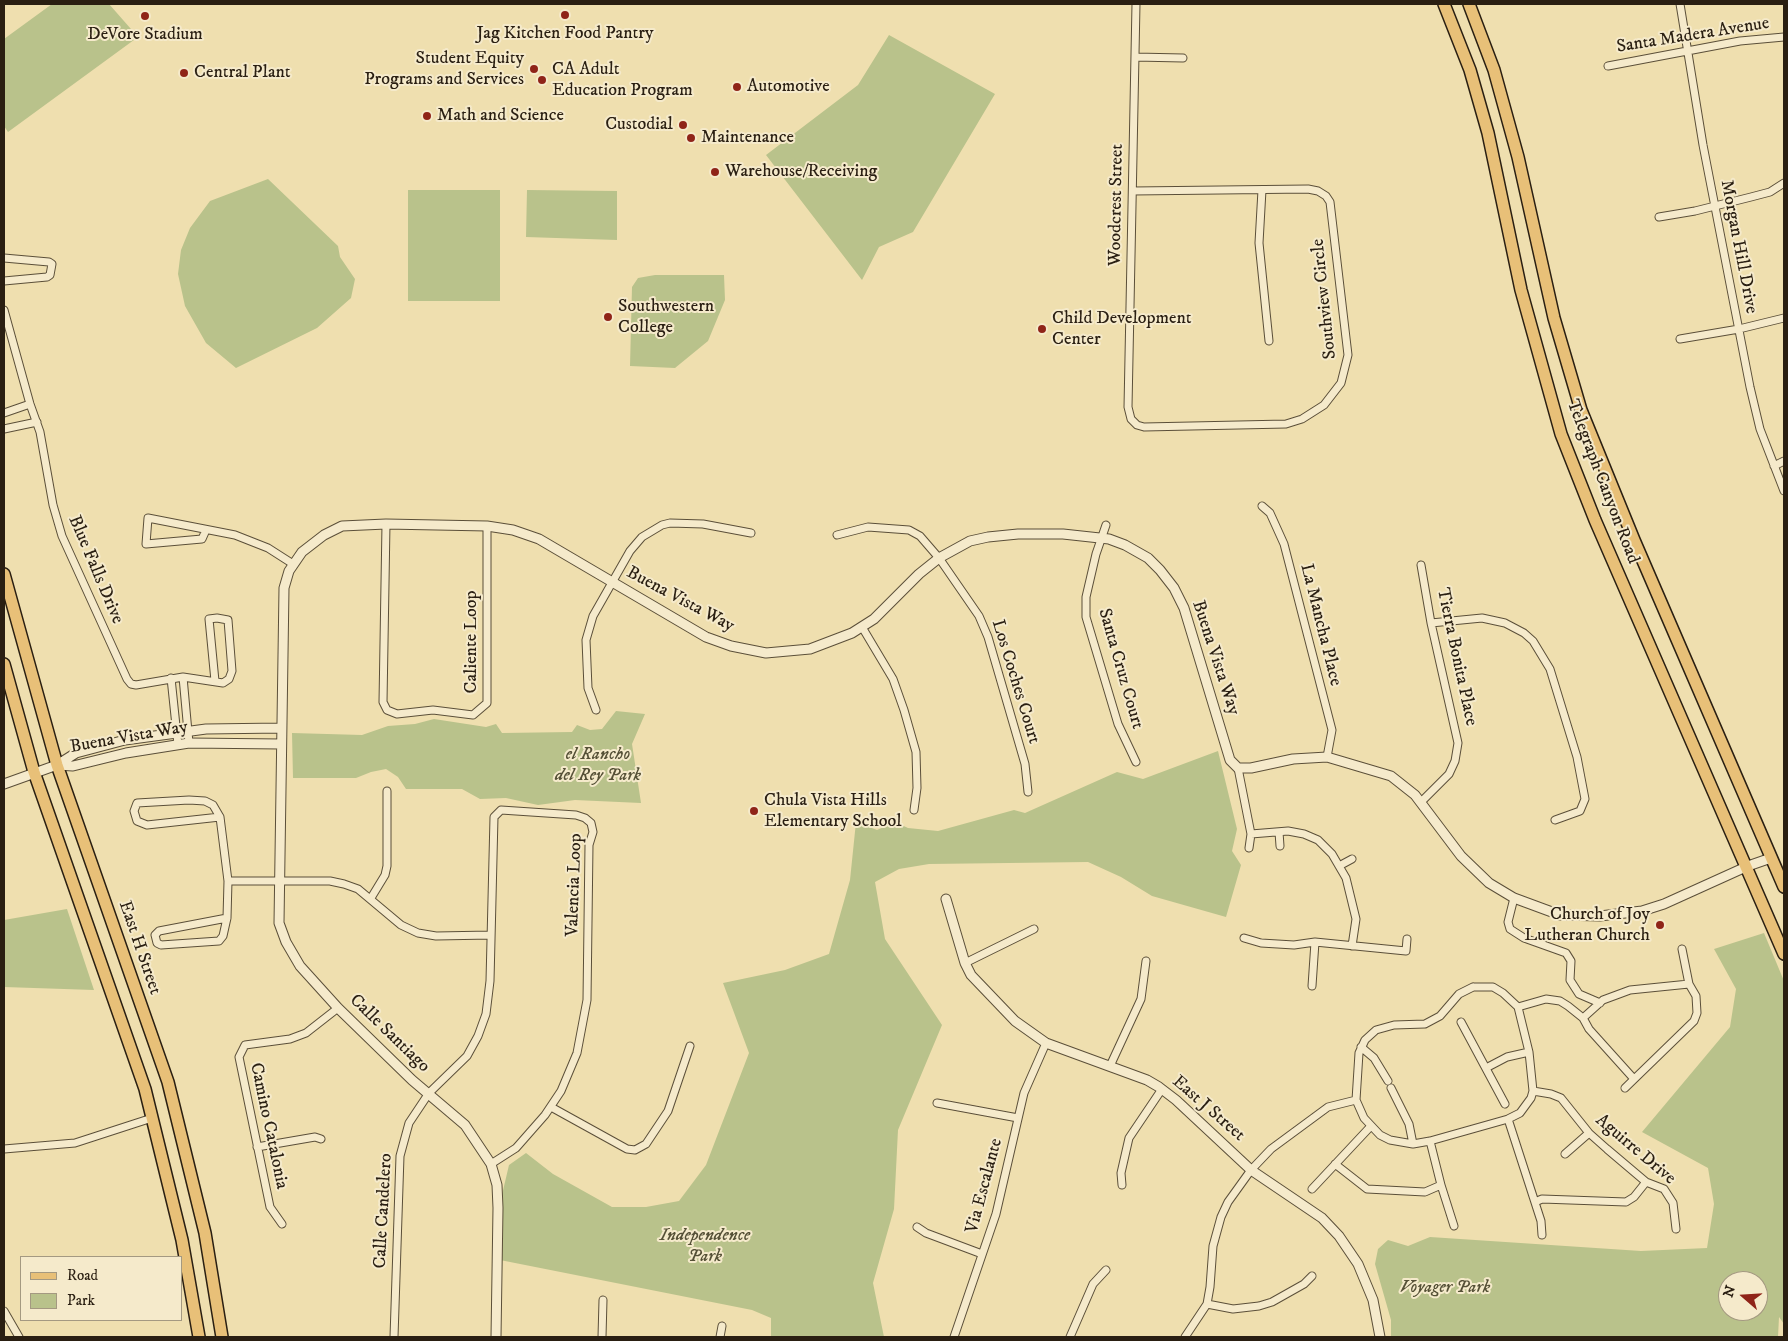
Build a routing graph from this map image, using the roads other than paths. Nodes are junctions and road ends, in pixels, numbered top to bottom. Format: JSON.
{"nodes":[{"id":1,"x":1136,"y":4,"type":"edge"},
{"id":2,"x":1444,"y":4,"type":"edge"},
{"id":3,"x":1468,"y":4,"type":"edge"},
{"id":4,"x":1680,"y":4,"type":"edge"},
{"id":5,"x":1784,"y":37,"type":"edge"},
{"id":6,"x":1686,"y":51,"type":"junction"},
{"id":7,"x":1135,"y":56,"type":"junction"},
{"id":8,"x":1183,"y":58,"type":"dead end"},
{"id":9,"x":1608,"y":66,"type":"dead end"},
{"id":10,"x":1784,"y":183,"type":"edge"},
{"id":11,"x":1262,"y":190,"type":"junction"},
{"id":12,"x":1133,"y":191,"type":"junction"},
{"id":13,"x":1715,"y":207,"type":"junction"},
{"id":14,"x":1660,"y":217,"type":"dead end"},
{"id":15,"x":4,"y":258,"type":"edge"},
{"id":16,"x":4,"y":282,"type":"edge"},
{"id":17,"x":4,"y":310,"type":"edge"},
{"id":18,"x":1784,"y":318,"type":"edge"},
{"id":19,"x":1739,"y":329,"type":"junction"},
{"id":20,"x":1680,"y":339,"type":"dead end"},
{"id":21,"x":1269,"y":341,"type":"dead end"},
{"id":22,"x":30,"y":404,"type":"junction"},
{"id":23,"x":1128,"y":407,"type":"joint"},
{"id":24,"x":4,"y":413,"type":"edge"},
{"id":25,"x":37,"y":422,"type":"junction"},
{"id":26,"x":4,"y":429,"type":"edge"},
{"id":27,"x":1784,"y":461,"type":"edge"},
{"id":28,"x":1774,"y":466,"type":"junction"},
{"id":29,"x":1784,"y":491,"type":"edge"},
{"id":30,"x":1262,"y":506,"type":"dead end"},
{"id":31,"x":386,"y":524,"type":"junction"},
{"id":32,"x":487,"y":526,"type":"junction"},
{"id":33,"x":1106,"y":526,"type":"dead end"},
{"id":34,"x":206,"y":530,"type":"junction"},
{"id":35,"x":750,"y":534,"type":"dead end"},
{"id":36,"x":837,"y":534,"type":"dead end"},
{"id":37,"x":1101,"y":538,"type":"junction"},
{"id":38,"x":939,"y":558,"type":"junction"},
{"id":39,"x":293,"y":564,"type":"junction"},
{"id":40,"x":1421,"y":565,"type":"dead end"},
{"id":41,"x":4,"y":574,"type":"edge"},
{"id":42,"x":612,"y":582,"type":"junction"},
{"id":43,"x":1431,"y":623,"type":"junction"},
{"id":44,"x":862,"y":627,"type":"junction"},
{"id":45,"x":4,"y":664,"type":"edge"},
{"id":46,"x":183,"y":676,"type":"junction"},
{"id":47,"x":171,"y":678,"type":"junction"},
{"id":48,"x":215,"y":681,"type":"junction"},
{"id":49,"x":596,"y":710,"type":"dead end"},
{"id":50,"x":281,"y":728,"type":"junction"},
{"id":51,"x":188,"y":731,"type":"junction"},
{"id":52,"x":177,"y":733,"type":"junction"},
{"id":53,"x":189,"y":744,"type":"junction"},
{"id":54,"x":281,"y":744,"type":"junction"},
{"id":55,"x":178,"y":745,"type":"junction"},
{"id":56,"x":1327,"y":757,"type":"junction"},
{"id":57,"x":1136,"y":762,"type":"dead end"},
{"id":58,"x":57,"y":765,"type":"junction"},
{"id":59,"x":1238,"y":768,"type":"junction"},
{"id":60,"x":34,"y":772,"type":"junction"},
{"id":61,"x":4,"y":784,"type":"edge"},
{"id":62,"x":387,"y":791,"type":"dead end"},
{"id":63,"x":1028,"y":792,"type":"dead end"},
{"id":64,"x":1420,"y":802,"type":"junction"},
{"id":65,"x":914,"y":810,"type":"dead end"},
{"id":66,"x":220,"y":818,"type":"junction"},
{"id":67,"x":1555,"y":820,"type":"dead end"},
{"id":68,"x":1280,"y":832,"type":"junction"},
{"id":69,"x":1251,"y":834,"type":"junction"},
{"id":70,"x":1280,"y":846,"type":"dead end"},
{"id":71,"x":1249,"y":848,"type":"dead end"},
{"id":72,"x":1772,"y":858,"type":"junction"},
{"id":73,"x":1352,"y":859,"type":"dead end"},
{"id":74,"x":1339,"y":866,"type":"junction"},
{"id":75,"x":1748,"y":866,"type":"junction"},
{"id":76,"x":280,"y":880,"type":"junction"},
{"id":77,"x":228,"y":881,"type":"junction"},
{"id":78,"x":1784,"y":887,"type":"edge"},
{"id":79,"x":371,"y":898,"type":"junction"},
{"id":80,"x":1514,"y":898,"type":"junction"},
{"id":81,"x":946,"y":899,"type":"dead end"},
{"id":82,"x":227,"y":918,"type":"junction"},
{"id":83,"x":1034,"y":929,"type":"dead end"},
{"id":84,"x":491,"y":935,"type":"junction"},
{"id":85,"x":1244,"y":938,"type":"dead end"},
{"id":86,"x":1407,"y":939,"type":"dead end"},
{"id":87,"x":1315,"y":942,"type":"junction"},
{"id":88,"x":1352,"y":946,"type":"junction"},
{"id":89,"x":1682,"y":949,"type":"dead end"},
{"id":90,"x":1784,"y":954,"type":"edge"},
{"id":91,"x":1146,"y":961,"type":"dead end"},
{"id":92,"x":965,"y":963,"type":"junction"},
{"id":93,"x":1689,"y":984,"type":"junction"},
{"id":94,"x":1312,"y":986,"type":"dead end"},
{"id":95,"x":1600,"y":1003,"type":"junction"},
{"id":96,"x":1518,"y":1007,"type":"junction"},
{"id":97,"x":338,"y":1008,"type":"junction"},
{"id":98,"x":1583,"y":1018,"type":"junction"},
{"id":99,"x":1461,"y":1022,"type":"dead end"},
{"id":100,"x":1046,"y":1043,"type":"junction"},
{"id":101,"x":690,"y":1046,"type":"dead end"},
{"id":102,"x":1362,"y":1047,"type":"junction"},
{"id":103,"x":1529,"y":1052,"type":"junction"},
{"id":104,"x":1110,"y":1066,"type":"junction"},
{"id":105,"x":1486,"y":1068,"type":"junction"},
{"id":106,"x":1634,"y":1080,"type":"junction"},
{"id":107,"x":1625,"y":1088,"type":"dead end"},
{"id":108,"x":1162,"y":1089,"type":"junction"},
{"id":109,"x":1533,"y":1091,"type":"junction"},
{"id":110,"x":429,"y":1093,"type":"junction"},
{"id":111,"x":1356,"y":1100,"type":"junction"},
{"id":112,"x":937,"y":1103,"type":"dead end"},
{"id":113,"x":1505,"y":1104,"type":"dead end"},
{"id":114,"x":551,"y":1108,"type":"junction"},
{"id":115,"x":152,"y":1118,"type":"junction"},
{"id":116,"x":1018,"y":1118,"type":"junction"},
{"id":117,"x":1508,"y":1120,"type":"junction"},
{"id":118,"x":1371,"y":1126,"type":"junction"},
{"id":119,"x":1590,"y":1133,"type":"junction"},
{"id":120,"x":321,"y":1139,"type":"dead end"},
{"id":121,"x":1430,"y":1141,"type":"junction"},
{"id":122,"x":1413,"y":1144,"type":"junction"},
{"id":123,"x":257,"y":1147,"type":"junction"},
{"id":124,"x":4,"y":1149,"type":"edge"},
{"id":125,"x":1565,"y":1154,"type":"dead end"},
{"id":126,"x":491,"y":1164,"type":"junction"},
{"id":127,"x":1335,"y":1164,"type":"junction"},
{"id":128,"x":1252,"y":1170,"type":"junction"},
{"id":129,"x":1646,"y":1182,"type":"junction"},
{"id":130,"x":1122,"y":1184,"type":"dead end"},
{"id":131,"x":1441,"y":1186,"type":"junction"},
{"id":132,"x":1312,"y":1190,"type":"dead end"},
{"id":133,"x":1535,"y":1202,"type":"junction"},
{"id":134,"x":282,"y":1224,"type":"dead end"},
{"id":135,"x":1454,"y":1226,"type":"dead end"},
{"id":136,"x":917,"y":1227,"type":"dead end"},
{"id":137,"x":1676,"y":1230,"type":"dead end"},
{"id":138,"x":1542,"y":1235,"type":"dead end"},
{"id":139,"x":982,"y":1254,"type":"junction"},
{"id":140,"x":1106,"y":1270,"type":"dead end"},
{"id":141,"x":1312,"y":1276,"type":"dead end"},
{"id":142,"x":603,"y":1300,"type":"dead end"},
{"id":143,"x":1206,"y":1304,"type":"junction"},
{"id":144,"x":4,"y":1310,"type":"edge"},
{"id":145,"x":722,"y":1326,"type":"dead end"},
{"id":146,"x":19,"y":1337,"type":"edge"},
{"id":147,"x":199,"y":1337,"type":"edge"},
{"id":148,"x":222,"y":1337,"type":"edge"},
{"id":149,"x":394,"y":1337,"type":"edge"},
{"id":150,"x":496,"y":1337,"type":"edge"},
{"id":151,"x":602,"y":1337,"type":"edge"},
{"id":152,"x":720,"y":1337,"type":"edge"},
{"id":153,"x":954,"y":1337,"type":"edge"},
{"id":154,"x":1070,"y":1337,"type":"edge"},
{"id":155,"x":1185,"y":1337,"type":"edge"},
{"id":156,"x":1380,"y":1337,"type":"edge"}],
"edges":[{"from":1,"to":7,"type":"street","name":"Woodcrest Street"},
{"from":2,"to":75,"type":"main road","name":"Telegraph Canyon Road"},
{"from":3,"to":72,"type":"main road","name":"Telegraph Canyon Road"},
{"from":4,"to":6,"type":"street","name":"Morgan Hill Drive"},
{"from":5,"to":6,"type":"street","name":"Santa Madera Avenue"},
{"from":6,"to":9,"type":"street","name":"Santa Madera Avenue"},
{"from":6,"to":13,"type":"street","name":"Morgan Hill Drive"},
{"from":7,"to":8,"type":"street"},
{"from":7,"to":12,"type":"street","name":"Woodcrest Street"},
{"from":10,"to":13,"type":"street"},
{"from":11,"to":12,"type":"street","name":"Southview Circle"},
{"from":11,"to":21,"type":"street"},
{"from":11,"to":23,"type":"street","name":"Southview Circle"},
{"from":12,"to":23,"type":"street","name":"Woodcrest Street"},
{"from":13,"to":14,"type":"street"},
{"from":13,"to":19,"type":"street","name":"Morgan Hill Drive"},
{"from":15,"to":16,"type":"street"},
{"from":17,"to":22,"type":"street","name":"Blue Falls Drive"},
{"from":18,"to":19,"type":"street"},
{"from":19,"to":20,"type":"street"},
{"from":19,"to":28,"type":"street","name":"Morgan Hill Drive"},
{"from":22,"to":24,"type":"street"},
{"from":22,"to":25,"type":"street","name":"Blue Falls Drive"},
{"from":25,"to":26,"type":"street"},
{"from":25,"to":47,"type":"street","name":"Blue Falls Drive"},
{"from":27,"to":28,"type":"street"},
{"from":28,"to":29,"type":"street","name":"Morgan Hill Drive"},
{"from":30,"to":56,"type":"street","name":"La Mancha Place"},
{"from":31,"to":32,"type":"street","name":"Buena Vista Way"},
{"from":31,"to":32,"type":"street","name":"Caliente Loop"},
{"from":31,"to":39,"type":"street","name":"Buena Vista Way"},
{"from":32,"to":42,"type":"street","name":"Buena Vista Way"},
{"from":33,"to":37,"type":"street","name":"Santa Cruz Court"},
{"from":34,"to":34,"type":"street"},
{"from":34,"to":39,"type":"street"},
{"from":35,"to":42,"type":"street"},
{"from":36,"to":38,"type":"street","name":"Los Coches Court"},
{"from":37,"to":38,"type":"street","name":"Buena Vista Way"},
{"from":37,"to":57,"type":"street","name":"Santa Cruz Court"},
{"from":37,"to":59,"type":"street","name":"Buena Vista Way"},
{"from":38,"to":44,"type":"street","name":"Buena Vista Way"},
{"from":38,"to":63,"type":"street","name":"Los Coches Court"},
{"from":39,"to":50,"type":"street","name":"Buena Vista Way"},
{"from":40,"to":43,"type":"street","name":"Tierra Bonita Place"},
{"from":41,"to":58,"type":"main road","name":"East H Street"},
{"from":42,"to":44,"type":"street","name":"Buena Vista Way"},
{"from":42,"to":49,"type":"street"},
{"from":43,"to":64,"type":"street","name":"Tierra Bonita Place"},
{"from":43,"to":67,"type":"street"},
{"from":44,"to":65,"type":"street"},
{"from":45,"to":60,"type":"main road"},
{"from":46,"to":47,"type":"street","name":"Blue Falls Drive"},
{"from":46,"to":48,"type":"street","name":"Blue Falls Drive"},
{"from":46,"to":51,"type":"street"},
{"from":47,"to":52,"type":"street"},
{"from":48,"to":48,"type":"street"},
{"from":50,"to":51,"type":"street","name":"Buena Vista Way"},
{"from":50,"to":54,"type":"street","name":"Buena Vista Way"},
{"from":51,"to":52,"type":"street","name":"Buena Vista Way"},
{"from":51,"to":53,"type":"street"},
{"from":52,"to":55,"type":"street"},
{"from":52,"to":58,"type":"street","name":"Buena Vista Way"},
{"from":53,"to":54,"type":"street","name":"Buena Vista Way"},
{"from":53,"to":55,"type":"street","name":"Buena Vista Way"},
{"from":54,"to":76,"type":"street","name":"Calle Santiago"},
{"from":55,"to":58,"type":"street","name":"Buena Vista Way"},
{"from":56,"to":59,"type":"street"},
{"from":56,"to":64,"type":"street"},
{"from":58,"to":60,"type":"street","name":"Buena Vista Way"},
{"from":58,"to":148,"type":"main road","name":"East H Street"},
{"from":59,"to":69,"type":"street"},
{"from":60,"to":61,"type":"street","name":"Buena Vista Way"},
{"from":60,"to":115,"type":"main road"},
{"from":62,"to":79,"type":"street"},
{"from":64,"to":80,"type":"street"},
{"from":66,"to":66,"type":"street"},
{"from":66,"to":77,"type":"street"},
{"from":68,"to":69,"type":"street"},
{"from":68,"to":70,"type":"street"},
{"from":68,"to":74,"type":"street"},
{"from":69,"to":71,"type":"street"},
{"from":72,"to":75,"type":"street"},
{"from":72,"to":78,"type":"main road","name":"Telegraph Canyon Road"},
{"from":73,"to":74,"type":"street"},
{"from":74,"to":88,"type":"street"},
{"from":75,"to":80,"type":"street"},
{"from":75,"to":90,"type":"main road","name":"Telegraph Canyon Road"},
{"from":76,"to":77,"type":"street"},
{"from":76,"to":79,"type":"street"},
{"from":76,"to":97,"type":"street","name":"Calle Santiago"},
{"from":77,"to":82,"type":"street"},
{"from":79,"to":84,"type":"street"},
{"from":80,"to":95,"type":"street"},
{"from":81,"to":92,"type":"street","name":"East J Street"},
{"from":82,"to":82,"type":"street"},
{"from":83,"to":92,"type":"street"},
{"from":84,"to":110,"type":"street","name":"Valencia Loop"},
{"from":84,"to":114,"type":"street","name":"Valencia Loop"},
{"from":85,"to":87,"type":"street"},
{"from":86,"to":88,"type":"street"},
{"from":87,"to":88,"type":"street"},
{"from":87,"to":94,"type":"street"},
{"from":89,"to":93,"type":"street"},
{"from":91,"to":104,"type":"street"},
{"from":92,"to":100,"type":"street","name":"East J Street"},
{"from":93,"to":95,"type":"street"},
{"from":93,"to":106,"type":"street"},
{"from":95,"to":98,"type":"street"},
{"from":96,"to":98,"type":"street"},
{"from":96,"to":102,"type":"street"},
{"from":96,"to":103,"type":"street"},
{"from":97,"to":110,"type":"street","name":"Calle Santiago"},
{"from":97,"to":123,"type":"street","name":"Camino Catalonia"},
{"from":98,"to":106,"type":"street"},
{"from":99,"to":105,"type":"street"},
{"from":100,"to":104,"type":"street","name":"East J Street"},
{"from":100,"to":116,"type":"street","name":"Via Escalante"},
{"from":101,"to":114,"type":"street"},
{"from":102,"to":111,"type":"street"},
{"from":102,"to":122,"type":"street"},
{"from":103,"to":105,"type":"street"},
{"from":103,"to":109,"type":"street"},
{"from":104,"to":108,"type":"street","name":"East J Street"},
{"from":105,"to":113,"type":"street"},
{"from":106,"to":107,"type":"street"},
{"from":108,"to":128,"type":"street","name":"East J Street"},
{"from":108,"to":130,"type":"street"},
{"from":109,"to":117,"type":"street"},
{"from":109,"to":119,"type":"street","name":"Aguirre Drive"},
{"from":110,"to":126,"type":"street","name":"Calle Santiago"},
{"from":110,"to":149,"type":"street","name":"Calle Candelero"},
{"from":111,"to":118,"type":"street"},
{"from":111,"to":128,"type":"street"},
{"from":112,"to":116,"type":"street"},
{"from":114,"to":126,"type":"street","name":"Valencia Loop"},
{"from":115,"to":124,"type":"street"},
{"from":115,"to":147,"type":"main road"},
{"from":116,"to":139,"type":"street","name":"Via Escalante"},
{"from":117,"to":121,"type":"street"},
{"from":117,"to":133,"type":"street"},
{"from":118,"to":122,"type":"street"},
{"from":118,"to":127,"type":"street"},
{"from":119,"to":125,"type":"street"},
{"from":119,"to":129,"type":"street","name":"Aguirre Drive"},
{"from":120,"to":123,"type":"street"},
{"from":121,"to":122,"type":"street"},
{"from":121,"to":131,"type":"street"},
{"from":123,"to":134,"type":"street","name":"Camino Catalonia"},
{"from":126,"to":150,"type":"street","name":"Calle Santiago"},
{"from":127,"to":131,"type":"street"},
{"from":127,"to":132,"type":"street"},
{"from":128,"to":143,"type":"street"},
{"from":128,"to":156,"type":"street","name":"East J Street"},
{"from":129,"to":133,"type":"street"},
{"from":129,"to":137,"type":"street","name":"Aguirre Drive"},
{"from":131,"to":135,"type":"street"},
{"from":133,"to":138,"type":"street"},
{"from":136,"to":139,"type":"street"},
{"from":139,"to":153,"type":"street","name":"Via Escalante"},
{"from":140,"to":154,"type":"street"},
{"from":141,"to":143,"type":"street"},
{"from":142,"to":151,"type":"street"},
{"from":143,"to":155,"type":"street"},
{"from":144,"to":146,"type":"street"},
{"from":145,"to":152,"type":"street"}]}
